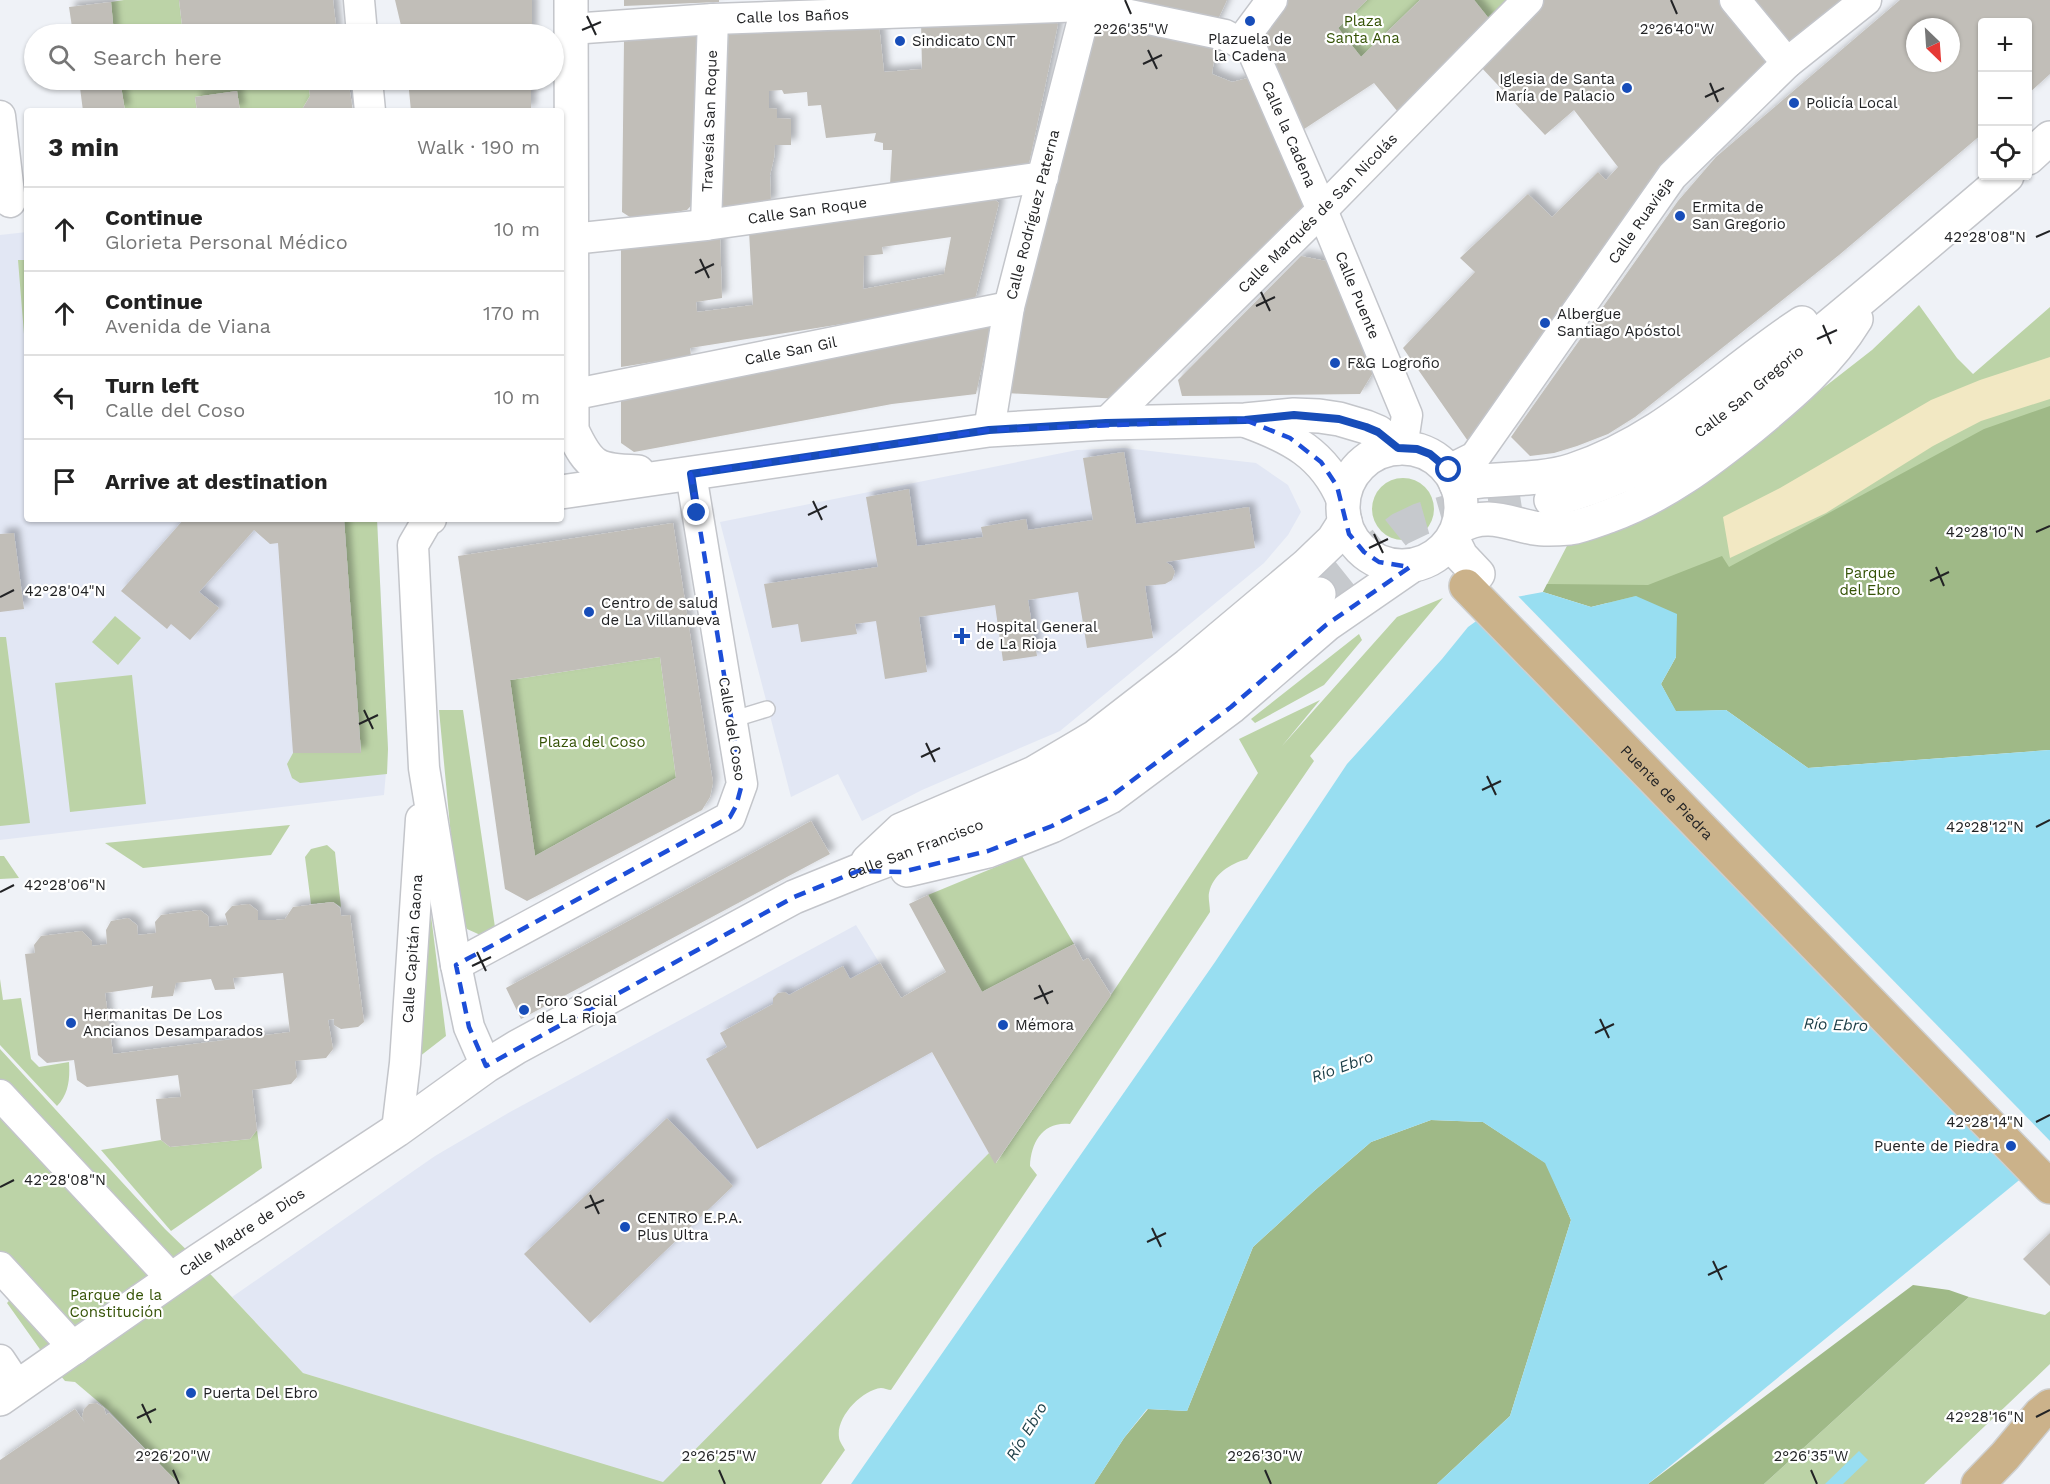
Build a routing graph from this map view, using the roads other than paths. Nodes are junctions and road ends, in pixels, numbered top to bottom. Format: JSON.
{"nodes":[{"id":1,"x":359,"y":0,"type":"edge"},
{"id":2,"x":1272,"y":0,"type":"edge"},
{"id":3,"x":1528,"y":0,"type":"edge"},
{"id":4,"x":1735,"y":0,"type":"edge"},
{"id":5,"x":1866,"y":0,"type":"edge"},
{"id":6,"x":1088,"y":3,"type":"edge"},
{"id":7,"x":571,"y":15,"type":"edge"},
{"id":8,"x":713,"y":19,"type":"junction"},
{"id":9,"x":361,"y":24,"type":"edge"},
{"id":10,"x":1240,"y":43,"type":"junction"},
{"id":11,"x":1787,"y":63,"type":"junction"},
{"id":12,"x":368,"y":90,"type":"edge"},
{"id":13,"x":370,"y":108,"type":"edge"},
{"id":14,"x":0,"y":116,"type":"edge"},
{"id":15,"x":2050,"y":138,"type":"edge"},
{"id":16,"x":2032,"y":154,"type":"edge"},
{"id":17,"x":1043,"y":177,"type":"junction"},
{"id":18,"x":2002,"y":180,"type":"edge"},
{"id":19,"x":12,"y":207,"type":"edge"},
{"id":20,"x":1322,"y":210,"type":"junction"},
{"id":21,"x":706,"y":225,"type":"junction"},
{"id":22,"x":572,"y":239,"type":"junction"},
{"id":23,"x":1872,"y":291,"type":"junction"},
{"id":24,"x":1009,"y":307,"type":"junction"},
{"id":25,"x":571,"y":395,"type":"junction"},
{"id":26,"x":1245,"y":420,"type":"junction"},
{"id":27,"x":1106,"y":423,"type":"junction"},
{"id":28,"x":989,"y":430,"type":"junction"},
{"id":29,"x":566,"y":434,"type":"edge"},
{"id":30,"x":1400,"y":448,"type":"junction"},
{"id":31,"x":691,"y":474,"type":"junction"},
{"id":32,"x":1452,"y":477,"type":"junction"},
{"id":33,"x":564,"y":492,"type":"edge"},
{"id":34,"x":1551,"y":500,"type":"tunnel mouth"},
{"id":35,"x":1344,"y":510,"type":"junction"},
{"id":36,"x":426,"y":522,"type":"edge"},
{"id":37,"x":1456,"y":533,"type":"junction"},
{"id":38,"x":1418,"y":564,"type":"junction"},
{"id":39,"x":1472,"y":580,"type":"junction"},
{"id":40,"x":1319,"y":594,"type":"tunnel mouth"},
{"id":41,"x":767,"y":709,"type":"dead end"},
{"id":42,"x":731,"y":720,"type":"junction"},
{"id":43,"x":424,"y":768,"type":"junction"},
{"id":44,"x":858,"y":871,"type":"junction"},
{"id":45,"x":456,"y":965,"type":"junction"},
{"id":46,"x":486,"y":1066,"type":"junction"},
{"id":47,"x":0,"y":1095,"type":"edge"},
{"id":48,"x":397,"y":1130,"type":"junction"},
{"id":49,"x":2050,"y":1166,"type":"edge"},
{"id":50,"x":2050,"y":1187,"type":"edge"},
{"id":51,"x":0,"y":1267,"type":"edge"},
{"id":52,"x":172,"y":1279,"type":"junction"},
{"id":53,"x":75,"y":1348,"type":"junction"},
{"id":54,"x":0,"y":1360,"type":"edge"},
{"id":55,"x":9,"y":1393,"type":"edge"},
{"id":56,"x":2050,"y":1406,"type":"edge"},
{"id":57,"x":2050,"y":1421,"type":"edge"},
{"id":58,"x":2018,"y":1441,"type":"junction"},
{"id":59,"x":1978,"y":1484,"type":"edge"}],
"edges":[{"from":1,"to":9,"type":"street"},
{"from":2,"to":10,"type":"street"},
{"from":3,"to":20,"type":"street","name":"Calle Marqués de San Nicolás"},
{"from":4,"to":11,"type":"street"},
{"from":5,"to":11,"type":"street","name":"Calle Ruavieja"},
{"from":6,"to":8,"type":"street","name":"Calle los Baños"},
{"from":6,"to":10,"type":"street","name":"Calle la Cadena"},
{"from":6,"to":17,"type":"street","name":"Calle Rodríguez Paterna"},
{"from":7,"to":8,"type":"street","name":"Calle los Baños"},
{"from":7,"to":22,"type":"main road"},
{"from":8,"to":21,"type":"street","name":"Travesía San Roque"},
{"from":10,"to":20,"type":"street","name":"Calle la Cadena"},
{"from":11,"to":32,"type":"street","name":"Calle Ruavieja"},
{"from":12,"to":13,"type":"street"},
{"from":14,"to":19,"type":"street"},
{"from":15,"to":16,"type":"main road"},
{"from":17,"to":21,"type":"street","name":"Calle San Roque"},
{"from":17,"to":24,"type":"street","name":"Calle Rodríguez Paterna"},
{"from":18,"to":23,"type":"main road","name":"Calle San Gregorio"},
{"from":20,"to":27,"type":"street","name":"Calle Marqués de San Nicolás"},
{"from":20,"to":30,"type":"street","name":"Calle Puente"},
{"from":21,"to":22,"type":"street","name":"Calle San Roque"},
{"from":22,"to":25,"type":"main road"},
{"from":23,"to":32,"type":"main road"},
{"from":23,"to":34,"type":"main road","name":"Calle San Gregorio"},
{"from":23,"to":37,"type":"main road"},
{"from":24,"to":25,"type":"street","name":"Calle San Gil"},
{"from":24,"to":28,"type":"street","name":"Calle Rodríguez Paterna"},
{"from":25,"to":29,"type":"main road"},
{"from":26,"to":27,"type":"main road"},
{"from":26,"to":30,"type":"main road"},
{"from":26,"to":35,"type":"main road"},
{"from":27,"to":28,"type":"main road"},
{"from":28,"to":31,"type":"main road"},
{"from":29,"to":31,"type":"main road"},
{"from":30,"to":32,"type":"main road"},
{"from":30,"to":35,"type":"main road"},
{"from":31,"to":33,"type":"main road"},
{"from":31,"to":42,"type":"street","name":"Calle del Coso"},
{"from":32,"to":37,"type":"main road"},
{"from":35,"to":38,"type":"main road"},
{"from":35,"to":44,"type":"main road"},
{"from":36,"to":43,"type":"street","name":"Calle Capitán Gaona"},
{"from":37,"to":38,"type":"main road"},
{"from":37,"to":39,"type":"main road","name":"Puente de Piedra"},
{"from":38,"to":39,"type":"main road","name":"Puente de Piedra"},
{"from":38,"to":44,"type":"main road"},
{"from":39,"to":49,"type":"main road","name":"Puente de Piedra"},
{"from":39,"to":50,"type":"main road","name":"Puente de Piedra"},
{"from":40,"to":44,"type":"main road","name":"Calle San Francisco"},
{"from":41,"to":42,"type":"lane"},
{"from":42,"to":45,"type":"street","name":"Calle del Coso"},
{"from":43,"to":45,"type":"street","name":"Calle Capitán Gaona"},
{"from":43,"to":48,"type":"street","name":"Calle Capitán Gaona"},
{"from":44,"to":46,"type":"main road","name":"Calle San Francisco"},
{"from":45,"to":46,"type":"street","name":"Calle Capitán Gaona"},
{"from":46,"to":48,"type":"main road","name":"Calle Madre de Dios"},
{"from":47,"to":52,"type":"street"},
{"from":48,"to":52,"type":"main road","name":"Calle Madre de Dios"},
{"from":51,"to":53,"type":"street"},
{"from":52,"to":53,"type":"main road","name":"Calle Madre de Dios"},
{"from":53,"to":55,"type":"main road","name":"Calle Madre de Dios"},
{"from":54,"to":55,"type":"street"},
{"from":56,"to":58,"type":"main road"},
{"from":57,"to":58,"type":"main road"},
{"from":58,"to":59,"type":"main road"}]}
